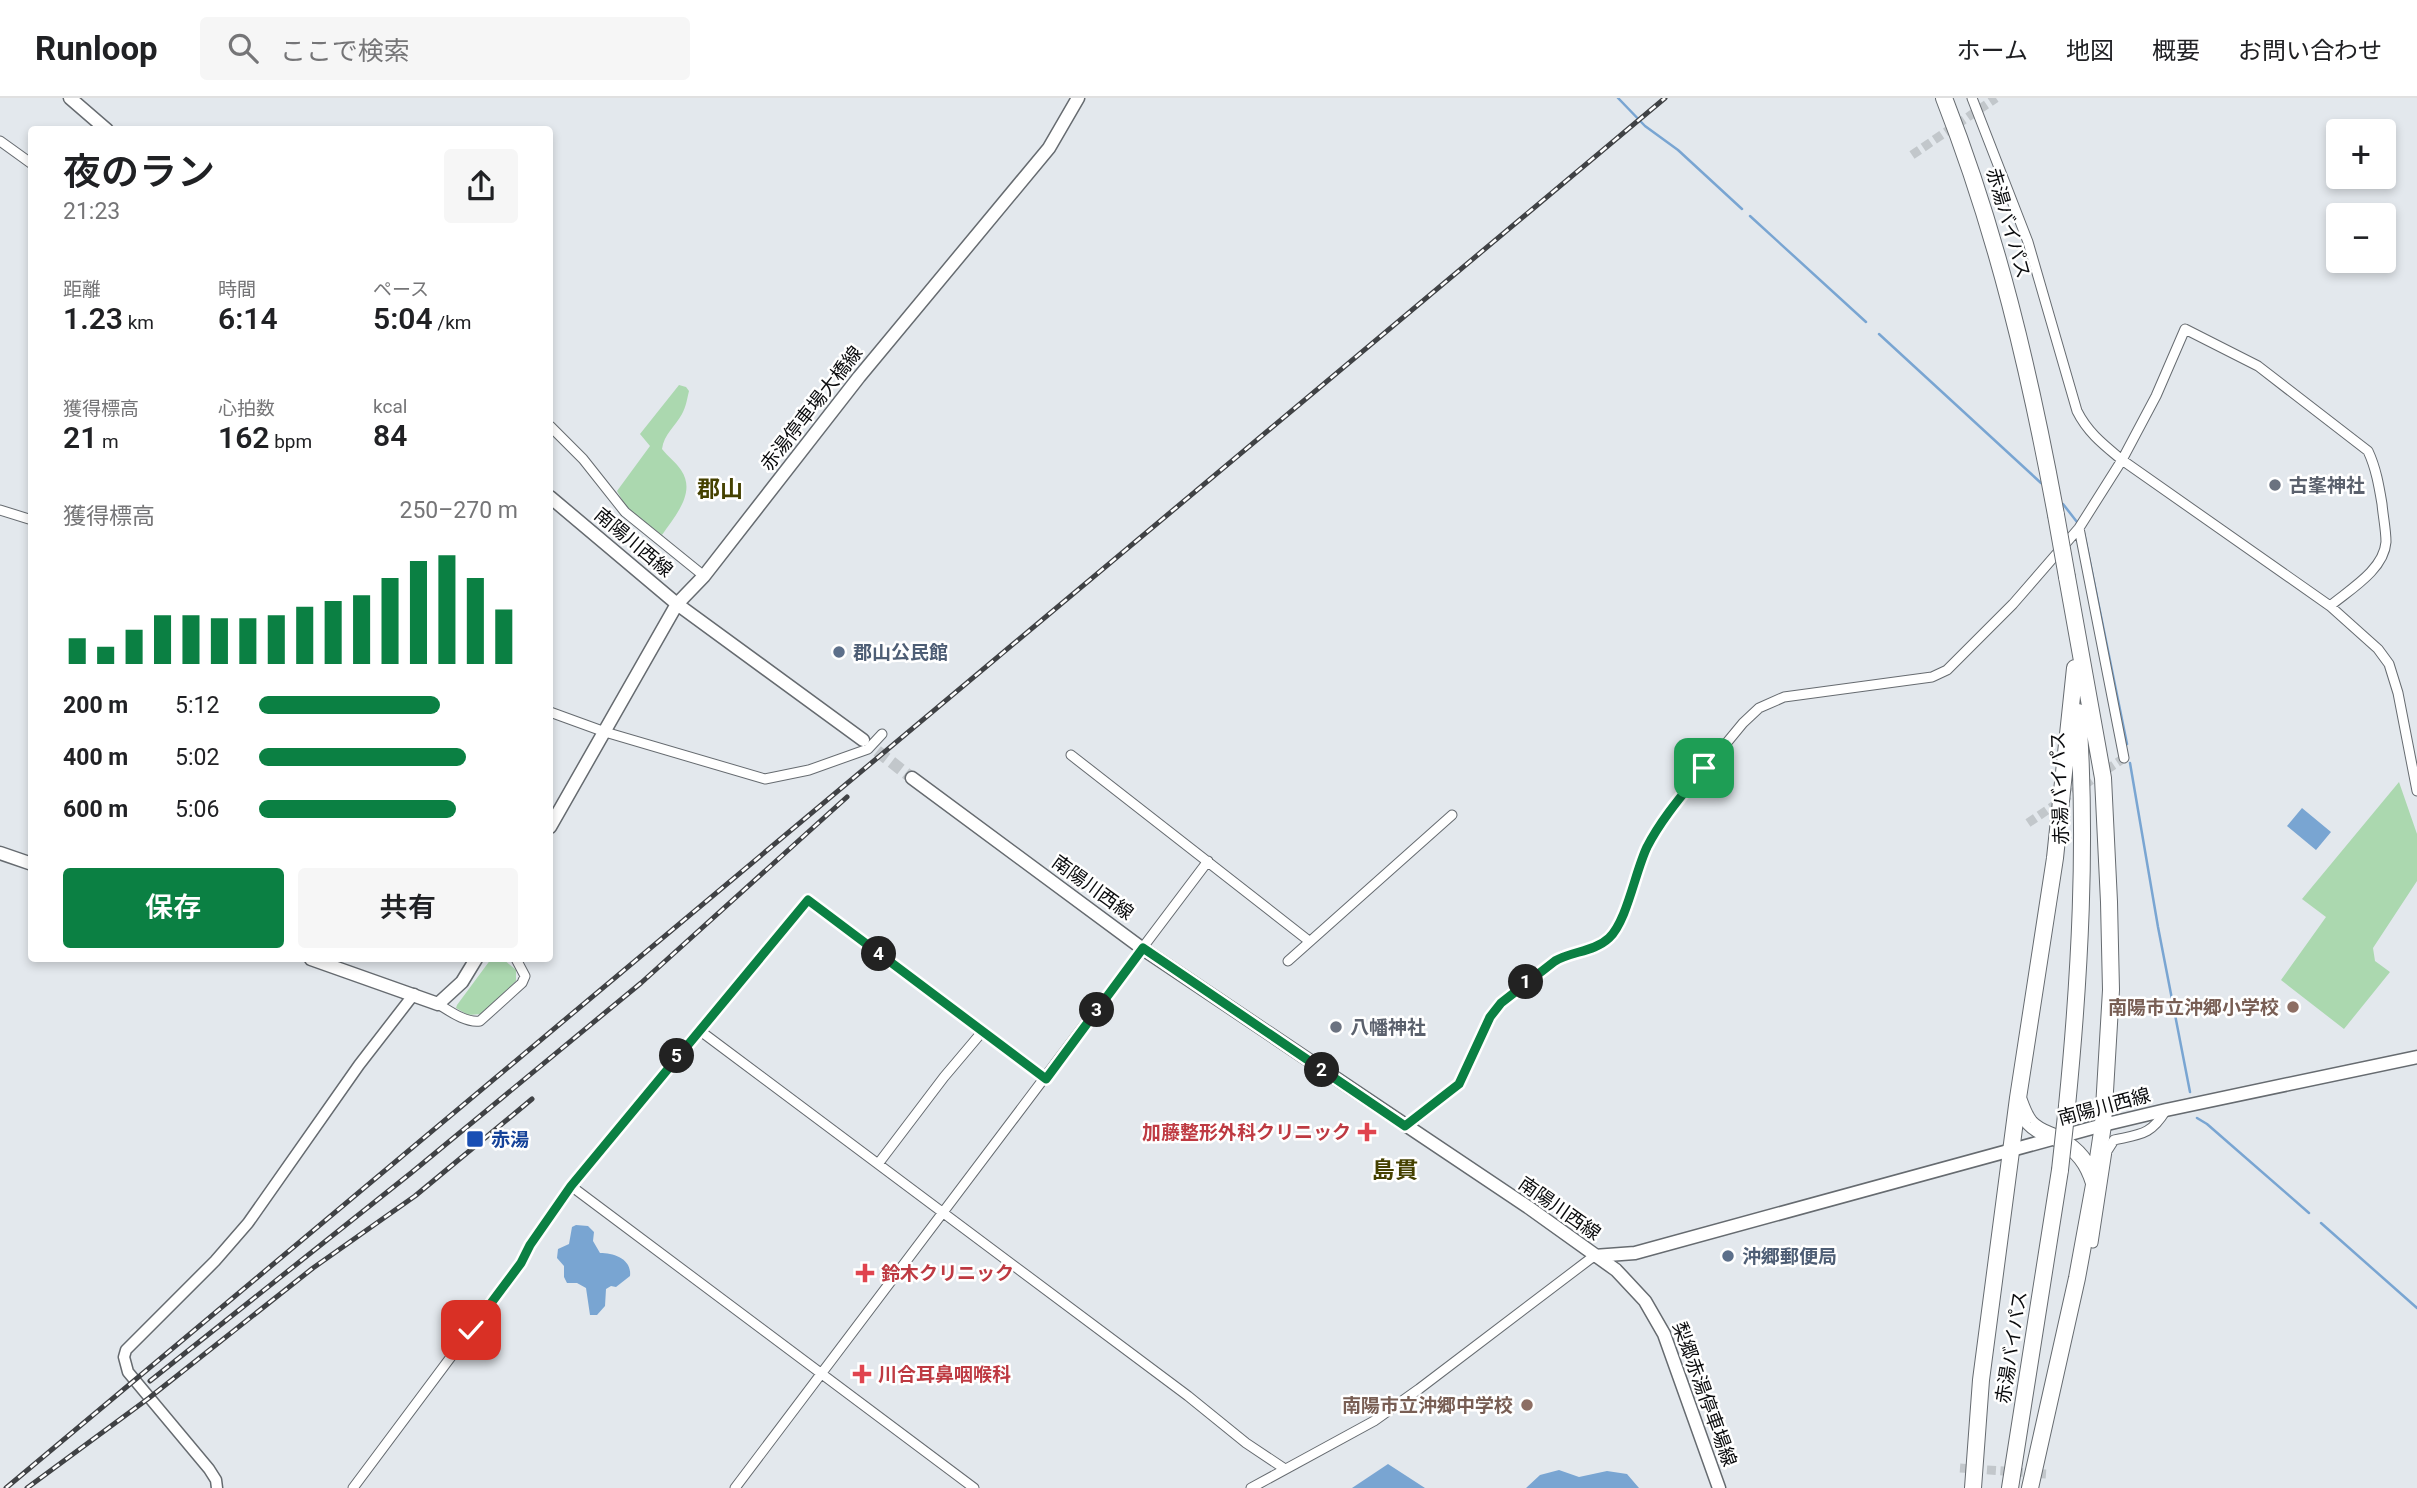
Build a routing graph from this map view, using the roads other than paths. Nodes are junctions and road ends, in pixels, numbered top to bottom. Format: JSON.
{"nodes":[{"id":1,"x":70,"y":98,"type":"edge"},
{"id":2,"x":1078,"y":98,"type":"edge"},
{"id":3,"x":1944,"y":98,"type":"edge"},
{"id":4,"x":1972,"y":98,"type":"edge"},
{"id":5,"x":102,"y":126,"type":"edge"},
{"id":6,"x":0,"y":141,"type":"edge"},
{"id":7,"x":28,"y":161,"type":"edge"},
{"id":8,"x":553,"y":429,"type":"edge"},
{"id":9,"x":2122,"y":460,"type":"junction"},
{"id":10,"x":553,"y":499,"type":"edge"},
{"id":11,"x":0,"y":510,"type":"edge"},
{"id":12,"x":28,"y":519,"type":"edge"},
{"id":13,"x":2079,"y":528,"type":"junction"},
{"id":14,"x":704,"y":576,"type":"junction"},
{"id":15,"x":2067,"y":577,"type":"junction"},
{"id":16,"x":677,"y":604,"type":"junction"},
{"id":17,"x":2330,"y":606,"type":"junction"},
{"id":18,"x":2075,"y":668,"type":"junction"},
{"id":19,"x":553,"y":713,"type":"edge"},
{"id":20,"x":605,"y":732,"type":"junction"},
{"id":21,"x":882,"y":734,"type":"dead end"},
{"id":22,"x":863,"y":740,"type":"tunnel mouth"},
{"id":23,"x":1071,"y":755,"type":"dead end"},
{"id":24,"x":2124,"y":758,"type":"dead end"},
{"id":25,"x":912,"y":778,"type":"tunnel mouth"},
{"id":26,"x":2417,"y":791,"type":"edge"},
{"id":27,"x":1452,"y":815,"type":"dead end"},
{"id":28,"x":553,"y":822,"type":"edge"},
{"id":29,"x":0,"y":853,"type":"edge"},
{"id":30,"x":1208,"y":861,"type":"junction"},
{"id":31,"x":28,"y":863,"type":"edge"},
{"id":32,"x":1309,"y":940,"type":"junction"},
{"id":33,"x":1143,"y":948,"type":"junction"},
{"id":34,"x":1288,"y":961,"type":"dead end"},
{"id":35,"x":322,"y":962,"type":"edge"},
{"id":36,"x":474,"y":962,"type":"edge"},
{"id":37,"x":518,"y":962,"type":"edge"},
{"id":38,"x":414,"y":994,"type":"junction"},
{"id":39,"x":438,"y":1004,"type":"junction"},
{"id":40,"x":699,"y":1030,"type":"junction"},
{"id":41,"x":982,"y":1032,"type":"junction"},
{"id":42,"x":2417,"y":1057,"type":"edge"},
{"id":43,"x":1046,"y":1079,"type":"junction"},
{"id":44,"x":2018,"y":1098,"type":"junction"},
{"id":45,"x":2166,"y":1110,"type":"junction"},
{"id":46,"x":2103,"y":1125,"type":"junction"},
{"id":47,"x":1405,"y":1126,"type":"junction"},
{"id":48,"x":2058,"y":1139,"type":"junction"},
{"id":49,"x":2010,"y":1152,"type":"junction"},
{"id":50,"x":878,"y":1164,"type":"junction"},
{"id":51,"x":2094,"y":1185,"type":"junction"},
{"id":52,"x":571,"y":1186,"type":"junction"},
{"id":53,"x":942,"y":1213,"type":"junction"},
{"id":54,"x":2093,"y":1243,"type":"dead end"},
{"id":55,"x":1594,"y":1256,"type":"junction"},
{"id":56,"x":821,"y":1374,"type":"junction"},
{"id":57,"x":1285,"y":1469,"type":"junction"},
{"id":58,"x":216,"y":1488,"type":"edge"},
{"id":59,"x":353,"y":1488,"type":"edge"},
{"id":60,"x":735,"y":1488,"type":"edge"},
{"id":61,"x":974,"y":1488,"type":"edge"},
{"id":62,"x":1251,"y":1488,"type":"edge"},
{"id":63,"x":1719,"y":1488,"type":"edge"},
{"id":64,"x":1973,"y":1488,"type":"edge"},
{"id":65,"x":2010,"y":1488,"type":"edge"},
{"id":66,"x":2031,"y":1488,"type":"edge"}],
"edges":[{"from":1,"to":5,"type":"main road"},
{"from":2,"to":14,"type":"main road","name":"赤湯停車場大橋線"},
{"from":3,"to":15,"type":"highway","name":"赤湯バイパス","bridge":true},
{"from":4,"to":9,"type":"street"},
{"from":6,"to":7,"type":"street"},
{"from":8,"to":14,"type":"street"},
{"from":9,"to":13,"type":"street"},
{"from":9,"to":17,"type":"street"},
{"from":9,"to":17,"type":"street"},
{"from":10,"to":16,"type":"main road","name":"南陽川西線"},
{"from":11,"to":12,"type":"street"},
{"from":13,"to":24,"type":"street"},
{"from":13,"to":47,"type":"street"},
{"from":14,"to":16,"type":"main road","name":"赤湯停車場大橋線"},
{"from":15,"to":18,"type":"highway","name":"赤湯バイパス"},
{"from":15,"to":46,"type":"highway"},
{"from":16,"to":20,"type":"main road","name":"赤湯停車場大橋線"},
{"from":16,"to":22,"type":"main road","name":"南陽川西線"},
{"from":17,"to":26,"type":"street"},
{"from":18,"to":44,"type":"highway"},
{"from":18,"to":65,"type":"highway","name":"赤湯バイパス","bridge":true},
{"from":19,"to":20,"type":"street"},
{"from":20,"to":21,"type":"street"},
{"from":20,"to":28,"type":"main road","name":"赤湯停車場大橋線"},
{"from":23,"to":30,"type":"street"},
{"from":25,"to":33,"type":"main road","name":"南陽川西線"},
{"from":27,"to":32,"type":"street"},
{"from":29,"to":31,"type":"main road"},
{"from":30,"to":32,"type":"street"},
{"from":30,"to":33,"type":"street"},
{"from":32,"to":34,"type":"street"},
{"from":33,"to":43,"type":"street"},
{"from":33,"to":47,"type":"main road","name":"南陽川西線"},
{"from":35,"to":38,"type":"main road"},
{"from":36,"to":39,"type":"main road"},
{"from":37,"to":39,"type":"street"},
{"from":38,"to":39,"type":"main road"},
{"from":38,"to":58,"type":"street"},
{"from":40,"to":41,"type":"street"},
{"from":40,"to":50,"type":"street"},
{"from":40,"to":52,"type":"street"},
{"from":41,"to":43,"type":"street"},
{"from":41,"to":50,"type":"street"},
{"from":42,"to":45,"type":"main road","name":"南陽川西線"},
{"from":43,"to":53,"type":"street"},
{"from":44,"to":48,"type":"highway"},
{"from":44,"to":49,"type":"highway"},
{"from":45,"to":46,"type":"main road","name":"南陽川西線"},
{"from":45,"to":54,"type":"street"},
{"from":46,"to":48,"type":"main road","name":"南陽川西線"},
{"from":46,"to":51,"type":"highway"},
{"from":47,"to":55,"type":"main road","name":"南陽川西線"},
{"from":48,"to":49,"type":"main road","name":"南陽川西線"},
{"from":48,"to":51,"type":"highway"},
{"from":49,"to":55,"type":"main road","name":"南陽川西線"},
{"from":49,"to":64,"type":"highway"},
{"from":50,"to":53,"type":"street"},
{"from":51,"to":66,"type":"highway"},
{"from":52,"to":56,"type":"street"},
{"from":52,"to":59,"type":"street"},
{"from":53,"to":56,"type":"street"},
{"from":53,"to":57,"type":"street"},
{"from":55,"to":57,"type":"street"},
{"from":55,"to":63,"type":"main road","name":"梨郷赤湯停車場線"},
{"from":56,"to":60,"type":"street"},
{"from":56,"to":61,"type":"street"},
{"from":57,"to":62,"type":"street"}]}
